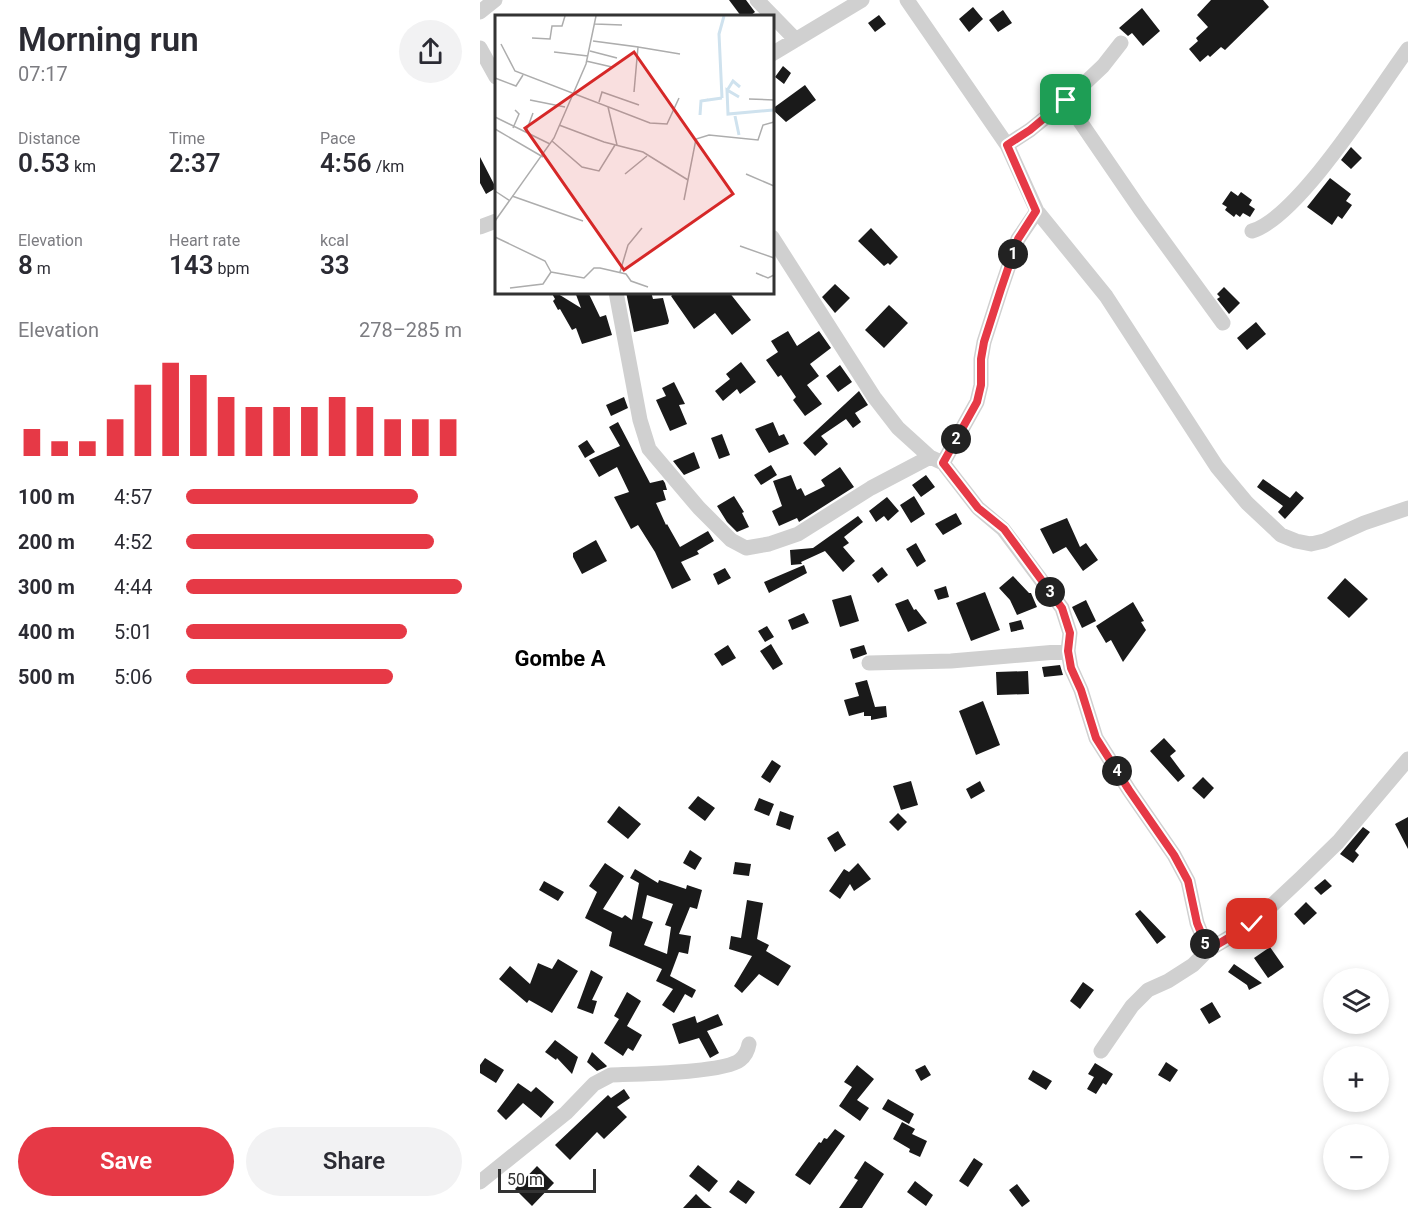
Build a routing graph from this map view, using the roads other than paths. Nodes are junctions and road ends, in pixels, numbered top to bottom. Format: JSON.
{"nodes":[{"id":1,"x":495,"y":0,"type":"edge"},
{"id":2,"x":758,"y":0,"type":"edge"},
{"id":3,"x":862,"y":0,"type":"edge"},
{"id":4,"x":907,"y":0,"type":"edge"},
{"id":5,"x":480,"y":12,"type":"edge"},
{"id":6,"x":772,"y":15,"type":"edge"},
{"id":7,"x":774,"y":17,"type":"edge"},
{"id":8,"x":796,"y":40,"type":"junction"},
{"id":9,"x":1121,"y":43,"type":"dead end"},
{"id":10,"x":480,"y":48,"type":"edge"},
{"id":11,"x":1408,"y":49,"type":"edge"},
{"id":12,"x":774,"y":53,"type":"edge"},
{"id":13,"x":495,"y":75,"type":"edge"},
{"id":14,"x":1066,"y":100,"type":"junction"},
{"id":15,"x":1007,"y":145,"type":"junction"},
{"id":16,"x":1036,"y":211,"type":"junction"},
{"id":17,"x":495,"y":220,"type":"edge"},
{"id":18,"x":480,"y":227,"type":"edge"},
{"id":19,"x":1252,"y":231,"type":"dead end"},
{"id":20,"x":774,"y":240,"type":"edge"},
{"id":21,"x":616,"y":294,"type":"edge"},
{"id":22,"x":1223,"y":323,"type":"dead end"},
{"id":23,"x":937,"y":460,"type":"junction"},
{"id":24,"x":1408,"y":508,"type":"edge"},
{"id":25,"x":1068,"y":651,"type":"junction"},
{"id":26,"x":869,"y":663,"type":"dead end"},
{"id":27,"x":1408,"y":759,"type":"edge"},
{"id":28,"x":1208,"y":950,"type":"junction"},
{"id":29,"x":749,"y":1044,"type":"dead end"},
{"id":30,"x":1101,"y":1051,"type":"dead end"},
{"id":31,"x":480,"y":1182,"type":"edge"}],
"edges":[{"from":1,"to":5,"type":"street"},
{"from":2,"to":6,"type":"street"},
{"from":3,"to":8,"type":"street"},
{"from":4,"to":15,"type":"street"},
{"from":7,"to":8,"type":"street"},
{"from":8,"to":12,"type":"street"},
{"from":9,"to":14,"type":"street"},
{"from":10,"to":13,"type":"street"},
{"from":11,"to":19,"type":"street"},
{"from":14,"to":15,"type":"street"},
{"from":14,"to":22,"type":"street"},
{"from":15,"to":16,"type":"street"},
{"from":16,"to":23,"type":"street"},
{"from":16,"to":24,"type":"street"},
{"from":17,"to":18,"type":"street"},
{"from":20,"to":23,"type":"street"},
{"from":21,"to":23,"type":"street"},
{"from":23,"to":25,"type":"street"},
{"from":25,"to":26,"type":"street"},
{"from":25,"to":28,"type":"street"},
{"from":27,"to":28,"type":"street"},
{"from":28,"to":30,"type":"street"},
{"from":29,"to":31,"type":"street"}]}
